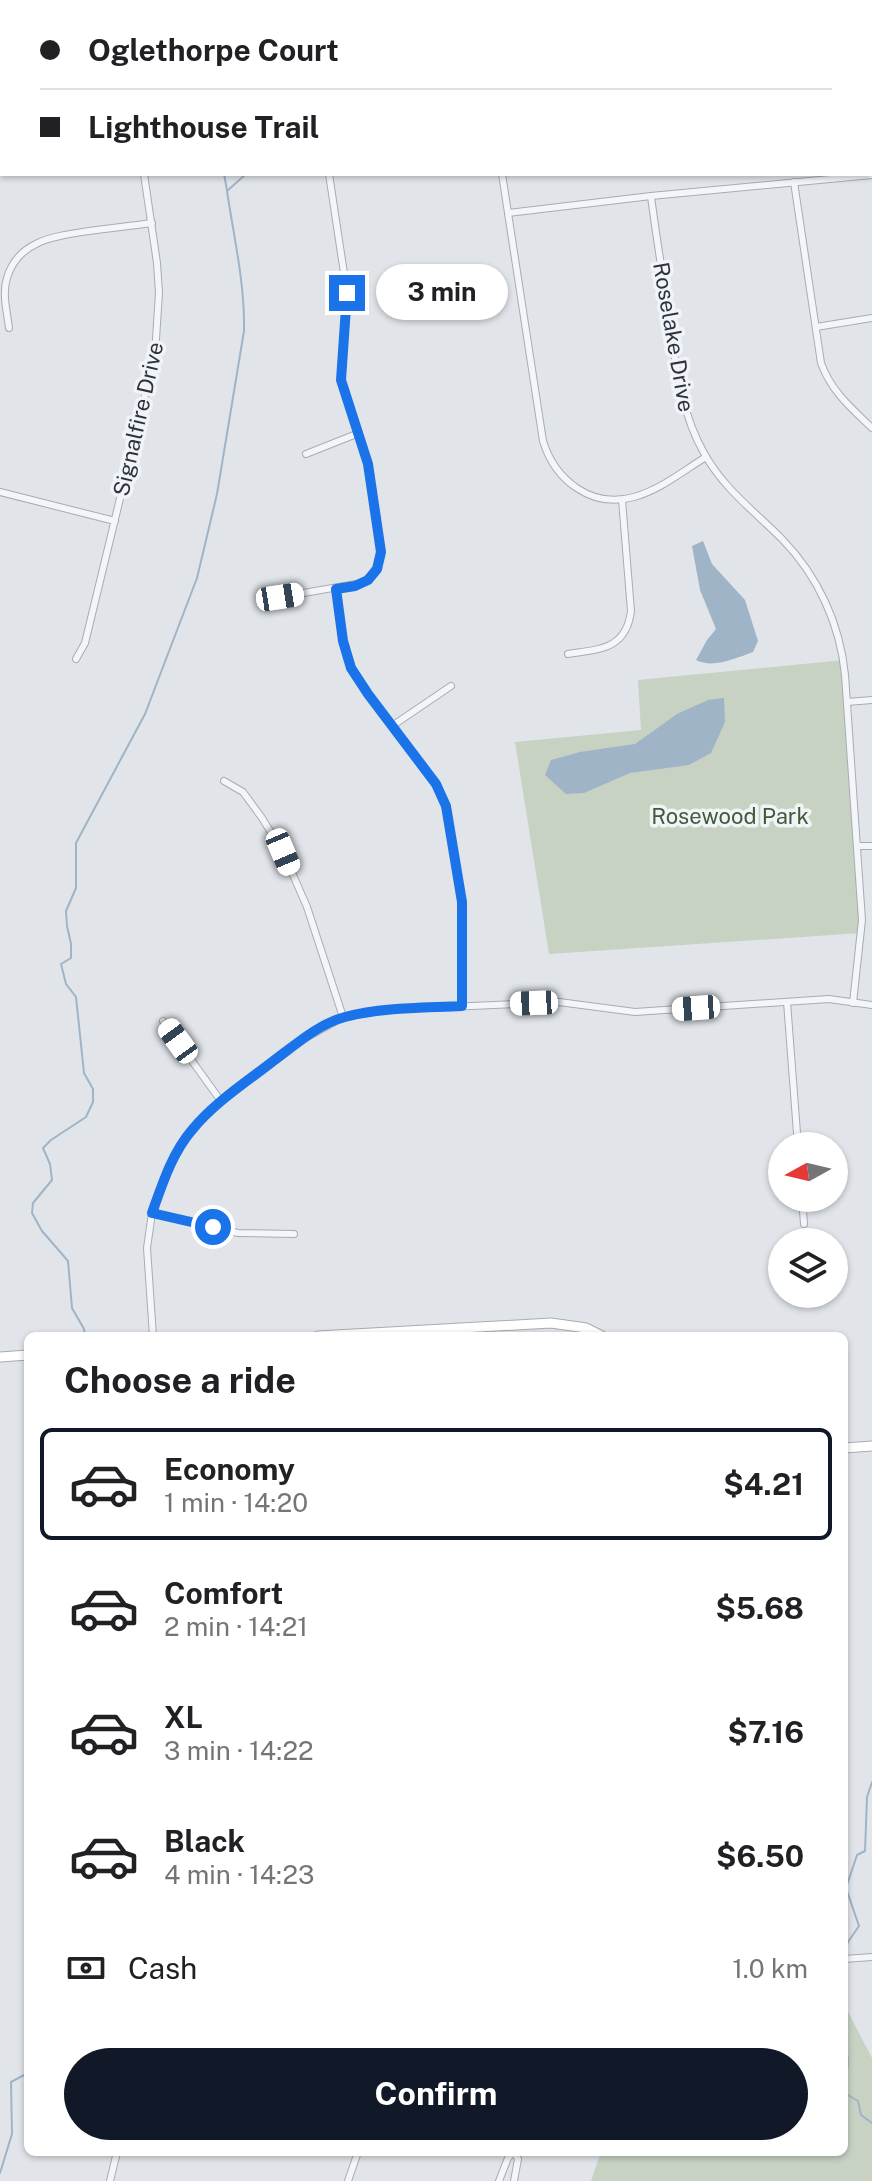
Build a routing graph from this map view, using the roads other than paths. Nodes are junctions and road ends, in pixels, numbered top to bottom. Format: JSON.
{"nodes":[{"id":1,"x":144,"y":176,"type":"edge"},
{"id":2,"x":329,"y":176,"type":"edge"},
{"id":3,"x":502,"y":176,"type":"edge"},
{"id":4,"x":861,"y":176,"type":"edge"},
{"id":5,"x":794,"y":182,"type":"junction"},
{"id":6,"x":651,"y":196,"type":"junction"},
{"id":7,"x":508,"y":213,"type":"junction"},
{"id":8,"x":152,"y":223,"type":"junction"},
{"id":9,"x":872,"y":318,"type":"edge"},
{"id":10,"x":816,"y":327,"type":"junction"},
{"id":11,"x":9,"y":328,"type":"dead end"},
{"id":12,"x":872,"y":428,"type":"edge"},
{"id":13,"x":359,"y":433,"type":"junction"},
{"id":14,"x":306,"y":454,"type":"dead end"},
{"id":15,"x":706,"y":457,"type":"junction"},
{"id":16,"x":0,"y":492,"type":"edge"},
{"id":17,"x":622,"y":500,"type":"junction"},
{"id":18,"x":115,"y":521,"type":"junction"},
{"id":19,"x":336,"y":589,"type":"junction"},
{"id":20,"x":280,"y":597,"type":"dead end"},
{"id":21,"x":568,"y":654,"type":"dead end"},
{"id":22,"x":76,"y":659,"type":"dead end"},
{"id":23,"x":451,"y":686,"type":"dead end"},
{"id":24,"x":872,"y":700,"type":"edge"},
{"id":25,"x":847,"y":702,"type":"junction"},
{"id":26,"x":392,"y":726,"type":"junction"},
{"id":27,"x":224,"y":781,"type":"dead end"},
{"id":28,"x":857,"y":846,"type":"junction"},
{"id":29,"x":872,"y":846,"type":"edge"},
{"id":30,"x":787,"y":1002,"type":"junction"},
{"id":31,"x":853,"y":1003,"type":"junction"},
{"id":32,"x":872,"y":1005,"type":"edge"},
{"id":33,"x":462,"y":1006,"type":"junction"},
{"id":34,"x":343,"y":1017,"type":"junction"},
{"id":35,"x":163,"y":1021,"type":"dead end"},
{"id":36,"x":221,"y":1101,"type":"junction"},
{"id":37,"x":797,"y":1132,"type":"edge"},
{"id":38,"x":803,"y":1212,"type":"edge"},
{"id":39,"x":152,"y":1213,"type":"junction"},
{"id":40,"x":804,"y":1224,"type":"dead end"},
{"id":41,"x":294,"y":1234,"type":"dead end"},
{"id":42,"x":153,"y":1332,"type":"edge"},
{"id":43,"x":390,"y":1332,"type":"edge"},
{"id":44,"x":594,"y":1332,"type":"edge"},
{"id":45,"x":24,"y":1355,"type":"edge"},
{"id":46,"x":0,"y":1357,"type":"edge"},
{"id":47,"x":872,"y":1446,"type":"edge"},
{"id":48,"x":848,"y":1448,"type":"edge"},
{"id":49,"x":872,"y":1957,"type":"edge"},
{"id":50,"x":848,"y":1959,"type":"edge"},
{"id":51,"x":116,"y":2156,"type":"edge"},
{"id":52,"x":357,"y":2156,"type":"edge"},
{"id":53,"x":510,"y":2156,"type":"edge"},
{"id":54,"x":516,"y":2156,"type":"edge"},
{"id":55,"x":110,"y":2181,"type":"edge"},
{"id":56,"x":348,"y":2181,"type":"edge"},
{"id":57,"x":499,"y":2181,"type":"edge"},
{"id":58,"x":514,"y":2181,"type":"edge"}],
"edges":[{"from":1,"to":8,"type":"street","name":"Signalfire Drive"},
{"from":2,"to":13,"type":"street"},
{"from":3,"to":7,"type":"street"},
{"from":4,"to":5,"type":"street"},
{"from":5,"to":6,"type":"street"},
{"from":5,"to":10,"type":"street"},
{"from":6,"to":7,"type":"street"},
{"from":6,"to":15,"type":"street","name":"Roselake Drive"},
{"from":7,"to":17,"type":"street"},
{"from":8,"to":11,"type":"street"},
{"from":8,"to":18,"type":"street","name":"Signalfire Drive"},
{"from":9,"to":10,"type":"street"},
{"from":10,"to":12,"type":"street"},
{"from":13,"to":14,"type":"street"},
{"from":13,"to":19,"type":"street"},
{"from":15,"to":17,"type":"street"},
{"from":15,"to":25,"type":"street","name":"Roselake Drive"},
{"from":16,"to":18,"type":"street"},
{"from":17,"to":21,"type":"street"},
{"from":18,"to":22,"type":"street","name":"Signalfire Drive"},
{"from":19,"to":20,"type":"street"},
{"from":19,"to":26,"type":"street"},
{"from":23,"to":26,"type":"street"},
{"from":24,"to":25,"type":"street"},
{"from":25,"to":28,"type":"street","name":"Roselake Drive"},
{"from":26,"to":33,"type":"street"},
{"from":27,"to":34,"type":"street"},
{"from":28,"to":29,"type":"street"},
{"from":28,"to":31,"type":"street","name":"Roselake Drive"},
{"from":30,"to":31,"type":"street"},
{"from":30,"to":33,"type":"street"},
{"from":30,"to":37,"type":"street"},
{"from":31,"to":32,"type":"street"},
{"from":33,"to":34,"type":"street"},
{"from":34,"to":36,"type":"street"},
{"from":35,"to":36,"type":"street"},
{"from":36,"to":39,"type":"street"},
{"from":38,"to":40,"type":"street"},
{"from":39,"to":41,"type":"street"},
{"from":39,"to":42,"type":"street"},
{"from":43,"to":44,"type":"street"},
{"from":45,"to":46,"type":"street"},
{"from":47,"to":48,"type":"street"},
{"from":49,"to":50,"type":"street"},
{"from":51,"to":55,"type":"street"},
{"from":52,"to":56,"type":"street"},
{"from":53,"to":57,"type":"street"},
{"from":54,"to":58,"type":"street"}]}
